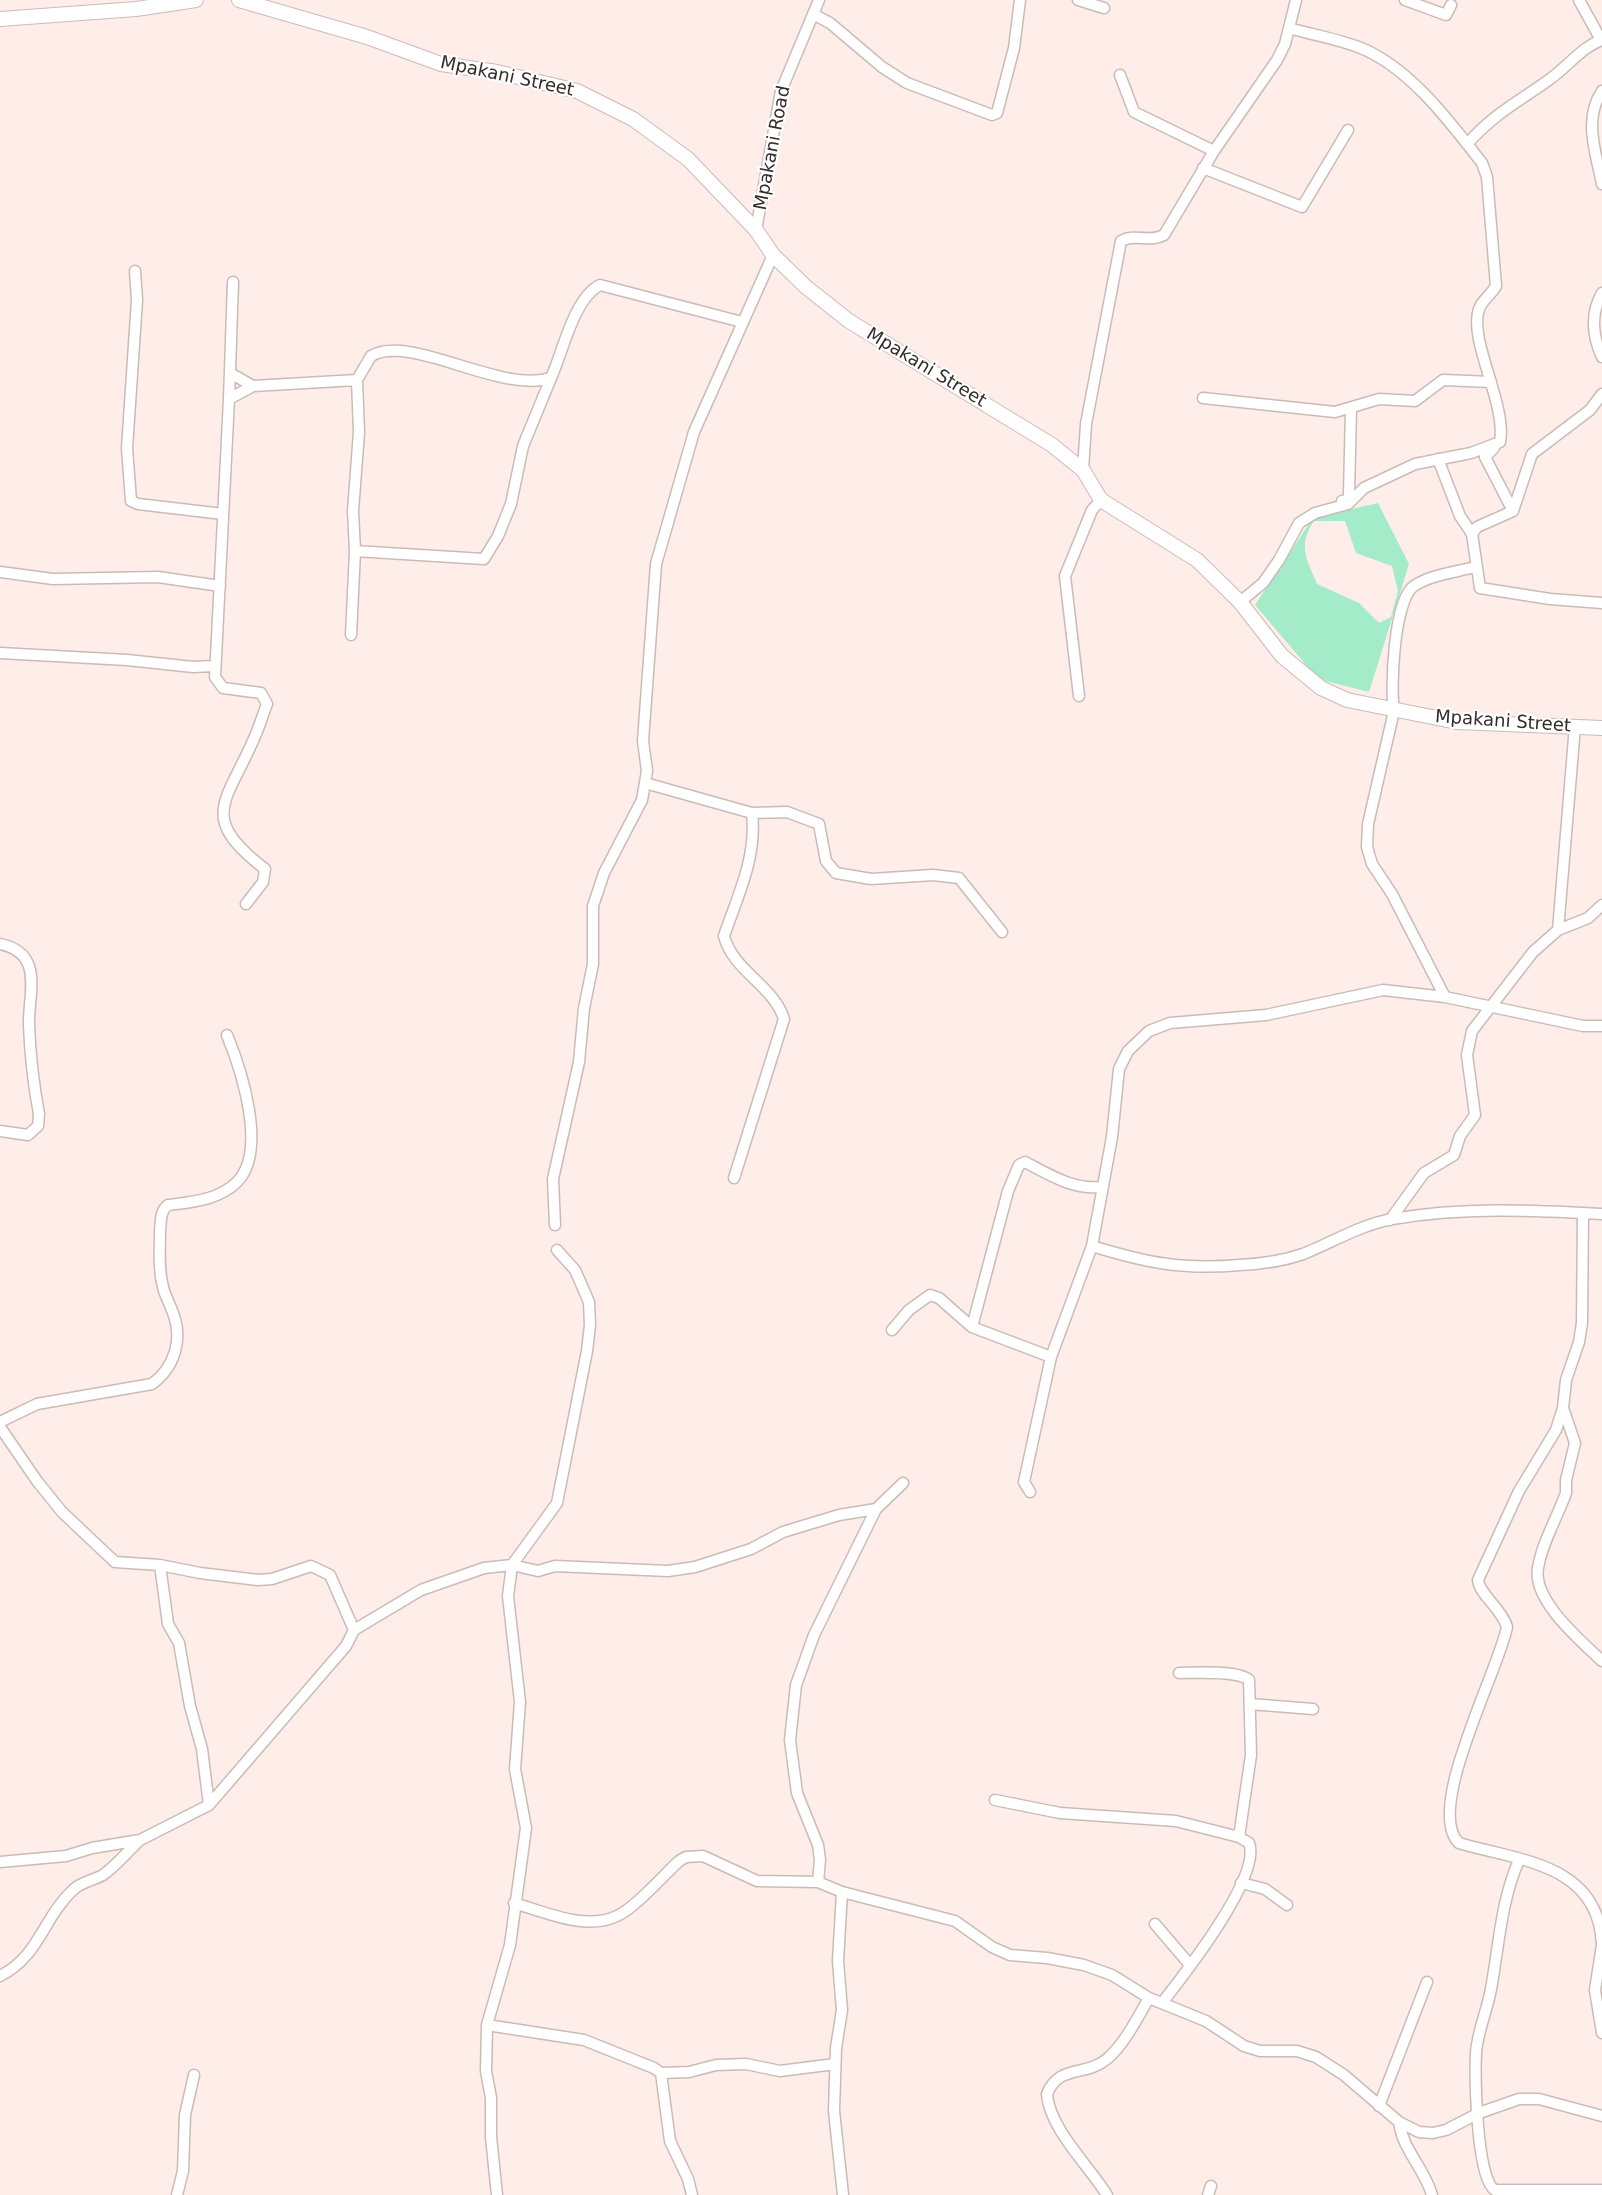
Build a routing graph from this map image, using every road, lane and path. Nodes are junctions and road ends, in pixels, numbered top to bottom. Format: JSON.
{"nodes":[{"id":1,"x":196,"y":0,"type":"edge"},
{"id":2,"x":239,"y":0,"type":"edge"},
{"id":3,"x":819,"y":0,"type":"edge"},
{"id":4,"x":1020,"y":0,"type":"edge"},
{"id":5,"x":1078,"y":0,"type":"edge"},
{"id":6,"x":1296,"y":0,"type":"edge"},
{"id":7,"x":1405,"y":0,"type":"edge"},
{"id":8,"x":1579,"y":0,"type":"edge"},
{"id":9,"x":136,"y":5,"type":"edge"},
{"id":10,"x":1451,"y":5,"type":"dead end"},
{"id":11,"x":1104,"y":8,"type":"dead end"},
{"id":12,"x":813,"y":14,"type":"junction"},
{"id":13,"x":0,"y":19,"type":"edge"},
{"id":14,"x":1289,"y":28,"type":"junction"},
{"id":15,"x":1601,"y":40,"type":"edge"},
{"id":16,"x":1120,"y":75,"type":"dead end"},
{"id":17,"x":1602,"y":91,"type":"edge"},
{"id":18,"x":1348,"y":130,"type":"dead end"},
{"id":19,"x":1467,"y":144,"type":"junction"},
{"id":20,"x":1598,"y":147,"type":"edge"},
{"id":21,"x":1214,"y":151,"type":"junction"},
{"id":22,"x":1203,"y":168,"type":"junction"},
{"id":23,"x":1602,"y":184,"type":"edge"},
{"id":24,"x":756,"y":230,"type":"junction"},
{"id":25,"x":773,"y":255,"type":"junction"},
{"id":26,"x":135,"y":271,"type":"dead end"},
{"id":27,"x":233,"y":282,"type":"dead end"},
{"id":28,"x":1602,"y":293,"type":"edge"},
{"id":29,"x":742,"y":322,"type":"junction"},
{"id":30,"x":1602,"y":357,"type":"edge"},
{"id":31,"x":230,"y":373,"type":"junction"},
{"id":32,"x":551,"y":378,"type":"junction"},
{"id":33,"x":357,"y":380,"type":"junction"},
{"id":34,"x":1491,"y":382,"type":"junction"},
{"id":35,"x":253,"y":386,"type":"junction"},
{"id":36,"x":1602,"y":394,"type":"edge"},
{"id":37,"x":1203,"y":398,"type":"dead end"},
{"id":38,"x":229,"y":399,"type":"junction"},
{"id":39,"x":1351,"y":408,"type":"junction"},
{"id":40,"x":1500,"y":442,"type":"junction"},
{"id":41,"x":1438,"y":459,"type":"junction"},
{"id":42,"x":1083,"y":470,"type":"junction"},
{"id":43,"x":1101,"y":500,"type":"junction"},
{"id":44,"x":1513,"y":511,"type":"junction"},
{"id":45,"x":223,"y":514,"type":"junction"},
{"id":46,"x":1293,"y":523,"type":"dead end"},
{"id":47,"x":1472,"y":534,"type":"junction"},
{"id":48,"x":355,"y":550,"type":"junction"},
{"id":49,"x":1475,"y":567,"type":"junction"},
{"id":50,"x":0,"y":572,"type":"edge"},
{"id":51,"x":220,"y":586,"type":"junction"},
{"id":52,"x":1240,"y":602,"type":"junction"},
{"id":53,"x":1602,"y":603,"type":"edge"},
{"id":54,"x":351,"y":634,"type":"dead end"},
{"id":55,"x":0,"y":653,"type":"edge"},
{"id":56,"x":215,"y":666,"type":"junction"},
{"id":57,"x":1079,"y":696,"type":"dead end"},
{"id":58,"x":1394,"y":711,"type":"junction"},
{"id":59,"x":1575,"y":726,"type":"junction"},
{"id":60,"x":1602,"y":728,"type":"edge"},
{"id":61,"x":645,"y":783,"type":"junction"},
{"id":62,"x":752,"y":813,"type":"junction"},
{"id":63,"x":246,"y":904,"type":"dead end"},
{"id":64,"x":1602,"y":904,"type":"edge"},
{"id":65,"x":1558,"y":930,"type":"junction"},
{"id":66,"x":1002,"y":932,"type":"dead end"},
{"id":67,"x":0,"y":944,"type":"edge"},
{"id":68,"x":1445,"y":997,"type":"junction"},
{"id":69,"x":1491,"y":1006,"type":"junction"},
{"id":70,"x":1602,"y":1026,"type":"edge"},
{"id":71,"x":227,"y":1035,"type":"dead end"},
{"id":72,"x":0,"y":1131,"type":"edge"},
{"id":73,"x":734,"y":1178,"type":"dead end"},
{"id":74,"x":1101,"y":1187,"type":"junction"},
{"id":75,"x":1583,"y":1213,"type":"junction"},
{"id":76,"x":1602,"y":1214,"type":"edge"},
{"id":77,"x":1390,"y":1220,"type":"junction"},
{"id":78,"x":555,"y":1225,"type":"dead end"},
{"id":79,"x":1092,"y":1246,"type":"junction"},
{"id":80,"x":557,"y":1250,"type":"dead end"},
{"id":81,"x":972,"y":1327,"type":"junction"},
{"id":82,"x":892,"y":1330,"type":"dead end"},
{"id":83,"x":1051,"y":1357,"type":"junction"},
{"id":84,"x":1563,"y":1408,"type":"junction"},
{"id":85,"x":0,"y":1425,"type":"edge"},
{"id":86,"x":903,"y":1483,"type":"dead end"},
{"id":87,"x":1030,"y":1492,"type":"dead end"},
{"id":88,"x":876,"y":1509,"type":"junction"},
{"id":89,"x":160,"y":1565,"type":"junction"},
{"id":90,"x":512,"y":1565,"type":"junction"},
{"id":91,"x":354,"y":1630,"type":"junction"},
{"id":92,"x":1602,"y":1661,"type":"edge"},
{"id":93,"x":1179,"y":1673,"type":"dead end"},
{"id":94,"x":1250,"y":1704,"type":"junction"},
{"id":95,"x":1313,"y":1710,"type":"dead end"},
{"id":96,"x":994,"y":1800,"type":"dead end"},
{"id":97,"x":209,"y":1805,"type":"junction"},
{"id":98,"x":1239,"y":1837,"type":"junction"},
{"id":99,"x":140,"y":1840,"type":"junction"},
{"id":100,"x":1519,"y":1860,"type":"junction"},
{"id":101,"x":0,"y":1862,"type":"edge"},
{"id":102,"x":818,"y":1882,"type":"junction"},
{"id":103,"x":1241,"y":1883,"type":"junction"},
{"id":104,"x":842,"y":1892,"type":"junction"},
{"id":105,"x":514,"y":1903,"type":"junction"},
{"id":106,"x":1287,"y":1905,"type":"dead end"},
{"id":107,"x":1155,"y":1924,"type":"dead end"},
{"id":108,"x":1602,"y":1944,"type":"edge"},
{"id":109,"x":1190,"y":1965,"type":"junction"},
{"id":110,"x":0,"y":1976,"type":"edge"},
{"id":111,"x":1427,"y":1982,"type":"dead end"},
{"id":112,"x":1149,"y":1998,"type":"junction"},
{"id":113,"x":1161,"y":2003,"type":"junction"},
{"id":114,"x":487,"y":2025,"type":"junction"},
{"id":115,"x":1602,"y":2033,"type":"edge"},
{"id":116,"x":835,"y":2064,"type":"junction"},
{"id":117,"x":661,"y":2073,"type":"junction"},
{"id":118,"x":194,"y":2075,"type":"dead end"},
{"id":119,"x":1379,"y":2106,"type":"junction"},
{"id":120,"x":1479,"y":2113,"type":"junction"},
{"id":121,"x":1602,"y":2116,"type":"edge"},
{"id":122,"x":1399,"y":2122,"type":"junction"},
{"id":123,"x":1602,"y":2190,"type":"edge"},
{"id":124,"x":177,"y":2195,"type":"edge"},
{"id":125,"x":497,"y":2195,"type":"edge"},
{"id":126,"x":692,"y":2195,"type":"edge"},
{"id":127,"x":843,"y":2195,"type":"edge"},
{"id":128,"x":1107,"y":2195,"type":"edge"},
{"id":129,"x":1432,"y":2195,"type":"edge"}],
"edges":[{"from":1,"to":9,"type":"street"},
{"from":2,"to":24,"type":"street","name":"Mpakani Street"},
{"from":3,"to":12,"type":"street","name":"Mpakani Road"},
{"from":4,"to":12,"type":"street"},
{"from":5,"to":11,"type":"street"},
{"from":6,"to":14,"type":"street"},
{"from":7,"to":10,"type":"street"},
{"from":8,"to":15,"type":"street"},
{"from":9,"to":13,"type":"street"},
{"from":12,"to":24,"type":"street","name":"Mpakani Road"},
{"from":14,"to":19,"type":"street"},
{"from":14,"to":21,"type":"street"},
{"from":15,"to":19,"type":"street"},
{"from":16,"to":21,"type":"street"},
{"from":17,"to":20,"type":"street"},
{"from":18,"to":22,"type":"street"},
{"from":19,"to":34,"type":"street"},
{"from":20,"to":23,"type":"street"},
{"from":21,"to":22,"type":"street"},
{"from":22,"to":42,"type":"street"},
{"from":24,"to":25,"type":"street","name":"Mpakani Street"},
{"from":25,"to":29,"type":"street"},
{"from":25,"to":42,"type":"street","name":"Mpakani Street"},
{"from":26,"to":45,"type":"street"},
{"from":27,"to":31,"type":"street"},
{"from":28,"to":30,"type":"street"},
{"from":29,"to":32,"type":"street"},
{"from":29,"to":61,"type":"street"},
{"from":31,"to":35,"type":"street"},
{"from":31,"to":38,"type":"street"},
{"from":32,"to":33,"type":"street"},
{"from":32,"to":48,"type":"street"},
{"from":33,"to":35,"type":"street"},
{"from":33,"to":48,"type":"street"},
{"from":34,"to":39,"type":"street"},
{"from":34,"to":40,"type":"street"},
{"from":35,"to":38,"type":"street"},
{"from":36,"to":44,"type":"street"},
{"from":37,"to":39,"type":"street"},
{"from":38,"to":45,"type":"street"},
{"from":39,"to":46,"type":"street"},
{"from":40,"to":41,"type":"street"},
{"from":40,"to":44,"type":"street"},
{"from":41,"to":47,"type":"street"},
{"from":41,"to":52,"type":"street"},
{"from":42,"to":43,"type":"street","name":"Mpakani Street"},
{"from":43,"to":52,"type":"street","name":"Mpakani Street"},
{"from":43,"to":57,"type":"street"},
{"from":44,"to":47,"type":"street"},
{"from":45,"to":51,"type":"street"},
{"from":47,"to":49,"type":"street"},
{"from":48,"to":54,"type":"street"},
{"from":49,"to":53,"type":"street"},
{"from":49,"to":58,"type":"street"},
{"from":50,"to":51,"type":"street"},
{"from":51,"to":56,"type":"street"},
{"from":52,"to":58,"type":"street","name":"Mpakani Street"},
{"from":55,"to":56,"type":"street"},
{"from":56,"to":63,"type":"street"},
{"from":58,"to":59,"type":"street","name":"Mpakani Street"},
{"from":58,"to":68,"type":"street"},
{"from":59,"to":60,"type":"street","name":"Mpakani Street"},
{"from":59,"to":65,"type":"street"},
{"from":61,"to":62,"type":"street"},
{"from":61,"to":78,"type":"street"},
{"from":62,"to":66,"type":"street"},
{"from":62,"to":73,"type":"street"},
{"from":64,"to":65,"type":"street"},
{"from":65,"to":69,"type":"street"},
{"from":67,"to":72,"type":"street"},
{"from":68,"to":69,"type":"street"},
{"from":68,"to":74,"type":"street"},
{"from":69,"to":70,"type":"street"},
{"from":69,"to":77,"type":"street"},
{"from":71,"to":85,"type":"street"},
{"from":74,"to":79,"type":"street"},
{"from":74,"to":81,"type":"street"},
{"from":75,"to":76,"type":"street"},
{"from":75,"to":77,"type":"street"},
{"from":75,"to":84,"type":"street"},
{"from":77,"to":79,"type":"street"},
{"from":79,"to":83,"type":"street"},
{"from":80,"to":90,"type":"street"},
{"from":81,"to":82,"type":"street"},
{"from":81,"to":83,"type":"street"},
{"from":83,"to":87,"type":"street"},
{"from":84,"to":92,"type":"street"},
{"from":84,"to":100,"type":"street"},
{"from":85,"to":89,"type":"street"},
{"from":86,"to":88,"type":"street"},
{"from":88,"to":90,"type":"street"},
{"from":88,"to":102,"type":"street"},
{"from":89,"to":91,"type":"street"},
{"from":89,"to":97,"type":"street"},
{"from":90,"to":91,"type":"street"},
{"from":90,"to":105,"type":"street"},
{"from":91,"to":97,"type":"street"},
{"from":93,"to":94,"type":"street"},
{"from":94,"to":95,"type":"street"},
{"from":94,"to":98,"type":"street"},
{"from":96,"to":98,"type":"street"},
{"from":97,"to":99,"type":"street"},
{"from":98,"to":103,"type":"street"},
{"from":99,"to":101,"type":"street"},
{"from":99,"to":110,"type":"street"},
{"from":100,"to":108,"type":"street"},
{"from":100,"to":120,"type":"street"},
{"from":102,"to":104,"type":"street"},
{"from":102,"to":105,"type":"street"},
{"from":103,"to":106,"type":"street"},
{"from":103,"to":109,"type":"street"},
{"from":104,"to":112,"type":"street"},
{"from":104,"to":116,"type":"street"},
{"from":105,"to":114,"type":"street"},
{"from":107,"to":109,"type":"street"},
{"from":108,"to":115,"type":"street"},
{"from":109,"to":113,"type":"street"},
{"from":111,"to":119,"type":"street"},
{"from":112,"to":113,"type":"street"},
{"from":112,"to":128,"type":"street"},
{"from":113,"to":119,"type":"street"},
{"from":114,"to":117,"type":"street"},
{"from":114,"to":125,"type":"street"},
{"from":116,"to":117,"type":"street"},
{"from":116,"to":127,"type":"street"},
{"from":117,"to":126,"type":"street"},
{"from":118,"to":124,"type":"street"},
{"from":119,"to":122,"type":"street"},
{"from":120,"to":121,"type":"street"},
{"from":120,"to":122,"type":"street"},
{"from":120,"to":123,"type":"street"},
{"from":122,"to":129,"type":"street"}]}
